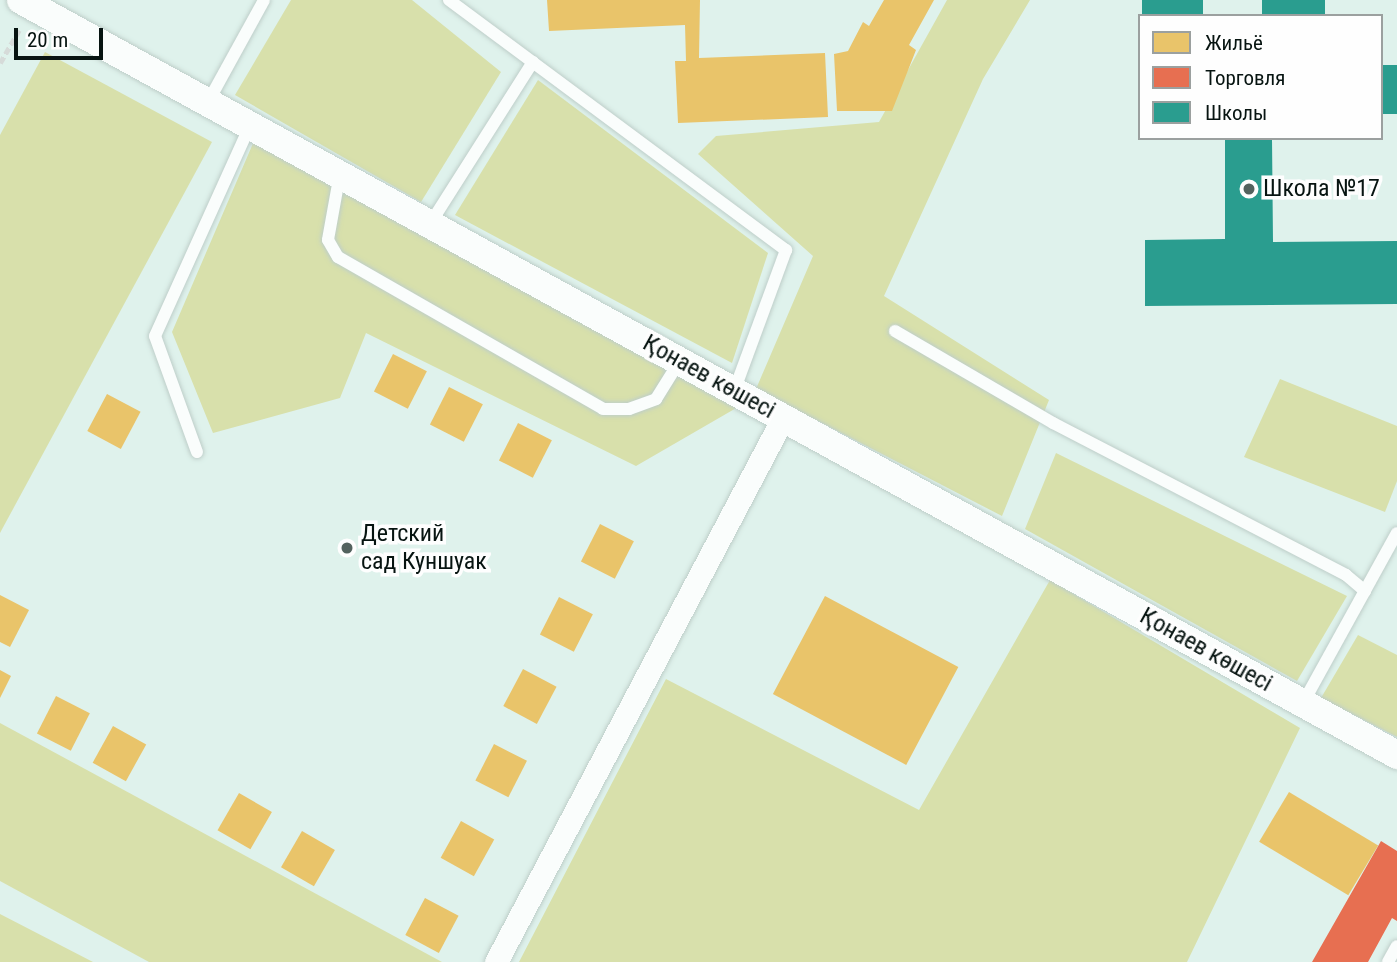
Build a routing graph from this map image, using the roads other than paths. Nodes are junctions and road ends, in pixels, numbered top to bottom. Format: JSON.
{"nodes":[{"id":1,"x":264,"y":0,"type":"edge"},
{"id":2,"x":449,"y":0,"type":"edge"},
{"id":3,"x":27,"y":3,"type":"edge"},
{"id":4,"x":533,"y":62,"type":"junction"},
{"id":5,"x":208,"y":102,"type":"junction"},
{"id":6,"x":250,"y":125,"type":"junction"},
{"id":7,"x":340,"y":172,"type":"junction"},
{"id":8,"x":430,"y":224,"type":"junction"},
{"id":9,"x":895,"y":331,"type":"dead end"},
{"id":10,"x":680,"y":361,"type":"junction"},
{"id":11,"x":734,"y":391,"type":"junction"},
{"id":12,"x":783,"y":418,"type":"junction"},
{"id":13,"x":197,"y":452,"type":"dead end"},
{"id":14,"x":1397,"y":533,"type":"edge"},
{"id":15,"x":1365,"y":591,"type":"junction"},
{"id":16,"x":1303,"y":704,"type":"junction"},
{"id":17,"x":1397,"y":755,"type":"edge"},
{"id":18,"x":1397,"y":946,"type":"edge"},
{"id":19,"x":496,"y":962,"type":"edge"},
{"id":20,"x":1388,"y":962,"type":"edge"}],
"edges":[{"from":1,"to":5,"type":"lane"},
{"from":2,"to":4,"type":"lane"},
{"from":3,"to":5,"type":"street","name":"Қонаев көшесі"},
{"from":4,"to":8,"type":"lane"},
{"from":4,"to":11,"type":"lane"},
{"from":5,"to":6,"type":"street","name":"Қонаев көшесі"},
{"from":6,"to":7,"type":"street","name":"Қонаев көшесі"},
{"from":6,"to":13,"type":"lane"},
{"from":7,"to":8,"type":"street","name":"Қонаев көшесі"},
{"from":7,"to":10,"type":"lane"},
{"from":8,"to":10,"type":"street","name":"Қонаев көшесі"},
{"from":9,"to":15,"type":"lane"},
{"from":10,"to":11,"type":"street","name":"Қонаев көшесі"},
{"from":11,"to":12,"type":"street","name":"Қонаев көшесі"},
{"from":12,"to":16,"type":"street","name":"Қонаев көшесі"},
{"from":12,"to":19,"type":"street"},
{"from":14,"to":15,"type":"lane"},
{"from":15,"to":16,"type":"lane"},
{"from":16,"to":17,"type":"street","name":"Қонаев көшесі"},
{"from":18,"to":20,"type":"lane"}]}
